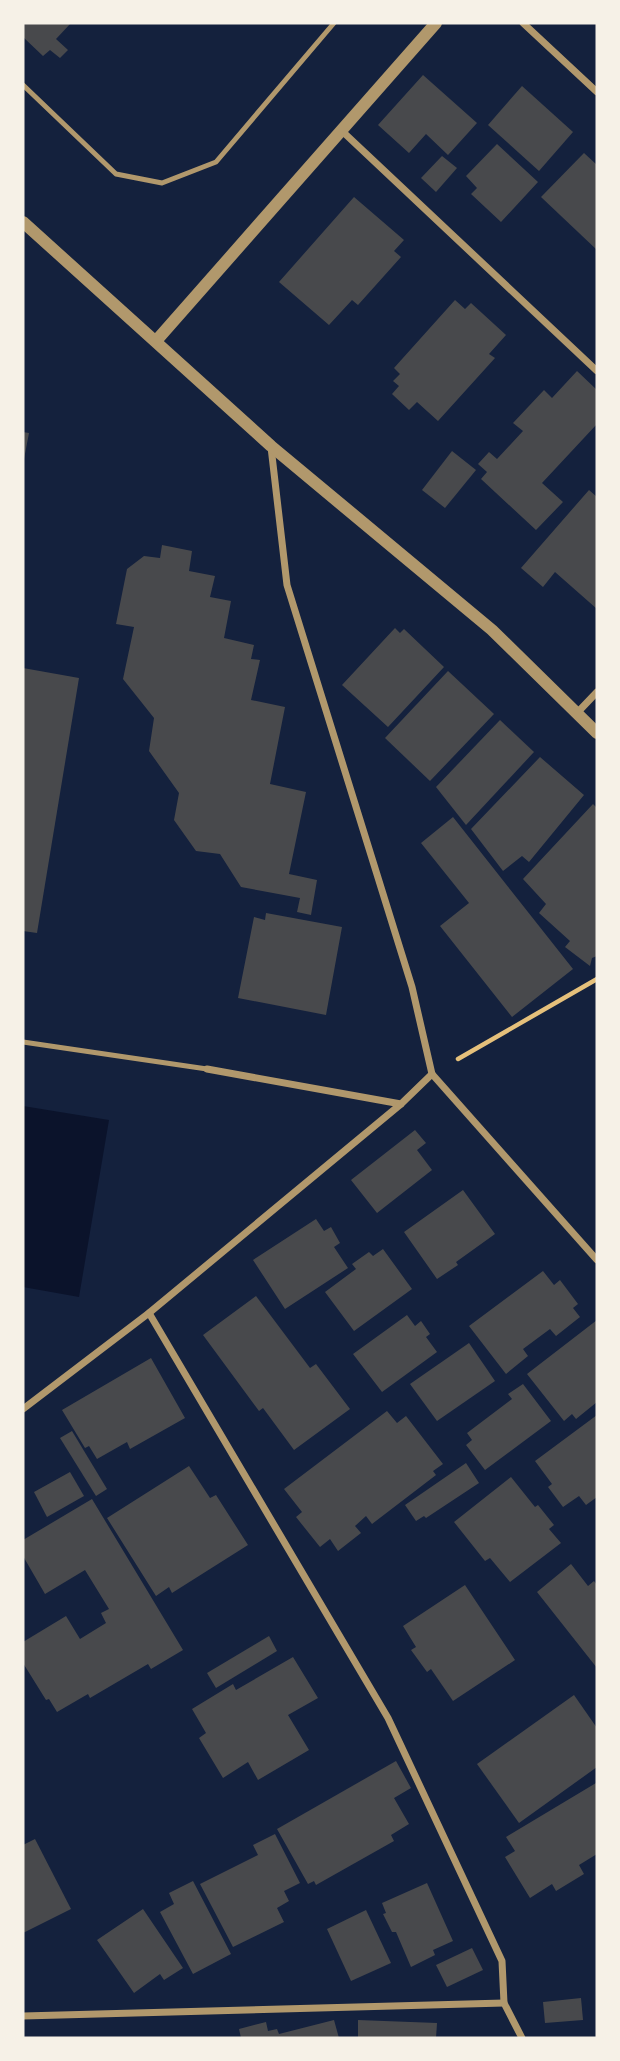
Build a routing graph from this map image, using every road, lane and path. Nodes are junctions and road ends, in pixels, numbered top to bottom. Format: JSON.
{"nodes":[{"id":1,"x":334,"y":23,"type":"edge"},
{"id":2,"x":436,"y":23,"type":"edge"},
{"id":3,"x":523,"y":23,"type":"edge"},
{"id":4,"x":23,"y":85,"type":"edge"},
{"id":5,"x":597,"y":92,"type":"edge"},
{"id":6,"x":342,"y":131,"type":"junction"},
{"id":7,"x":23,"y":222,"type":"edge"},
{"id":8,"x":156,"y":341,"type":"junction"},
{"id":9,"x":597,"y":371,"type":"edge"},
{"id":10,"x":271,"y":446,"type":"junction"},
{"id":11,"x":597,"y":692,"type":"edge"},
{"id":12,"x":578,"y":713,"type":"junction"},
{"id":13,"x":597,"y":733,"type":"edge"},
{"id":14,"x":597,"y":979,"type":"edge"},
{"id":15,"x":23,"y":1042,"type":"edge"},
{"id":16,"x":207,"y":1069,"type":"joint"},
{"id":17,"x":432,"y":1074,"type":"junction"},
{"id":18,"x":401,"y":1104,"type":"junction"},
{"id":19,"x":597,"y":1260,"type":"edge"},
{"id":20,"x":149,"y":1313,"type":"junction"},
{"id":21,"x":23,"y":1409,"type":"edge"},
{"id":22,"x":504,"y":2003,"type":"junction"},
{"id":23,"x":23,"y":2016,"type":"edge"},
{"id":24,"x":522,"y":2038,"type":"edge"}],
"edges":[{"from":1,"to":4,"type":"lane"},
{"from":2,"to":6,"type":"street"},
{"from":3,"to":5,"type":"street"},
{"from":6,"to":8,"type":"street"},
{"from":6,"to":9,"type":"street"},
{"from":7,"to":8,"type":"street"},
{"from":8,"to":10,"type":"street"},
{"from":10,"to":12,"type":"street"},
{"from":10,"to":17,"type":"street"},
{"from":11,"to":12,"type":"street"},
{"from":12,"to":13,"type":"street"},
{"from":14,"to":17,"type":"path"},
{"from":15,"to":16,"type":"lane"},
{"from":16,"to":18,"type":"street"},
{"from":17,"to":18,"type":"street"},
{"from":17,"to":19,"type":"street"},
{"from":18,"to":20,"type":"street"},
{"from":20,"to":21,"type":"street"},
{"from":20,"to":22,"type":"street"},
{"from":22,"to":23,"type":"street"},
{"from":22,"to":24,"type":"street"}]}
